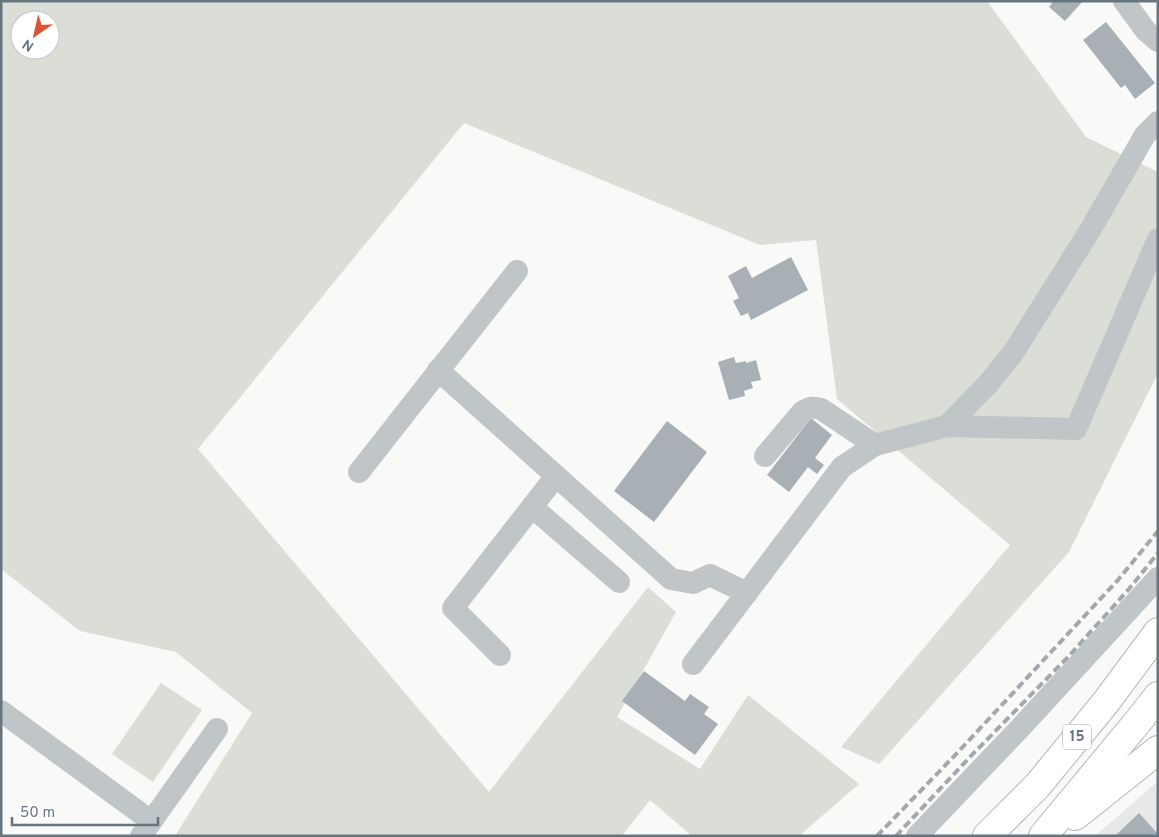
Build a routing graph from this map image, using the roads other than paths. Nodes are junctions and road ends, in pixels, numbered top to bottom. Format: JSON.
{"nodes":[{"id":1,"x":1124,"y":1,"type":"edge"},
{"id":2,"x":1158,"y":41,"type":"edge"},
{"id":3,"x":1158,"y":122,"type":"edge"},
{"id":4,"x":1158,"y":239,"type":"edge"},
{"id":5,"x":517,"y":271,"type":"dead end"},
{"id":6,"x":438,"y":370,"type":"junction"},
{"id":7,"x":947,"y":426,"type":"junction"},
{"id":8,"x":875,"y":445,"type":"junction"},
{"id":9,"x":765,"y":456,"type":"dead end"},
{"id":10,"x":359,"y":472,"type":"dead end"},
{"id":11,"x":556,"y":476,"type":"junction"},
{"id":12,"x":532,"y":506,"type":"junction"},
{"id":13,"x":1158,"y":578,"type":"edge"},
{"id":14,"x":619,"y":582,"type":"dead end"},
{"id":15,"x":747,"y":593,"type":"junction"},
{"id":16,"x":1158,"y":632,"type":"edge"},
{"id":17,"x":500,"y":655,"type":"dead end"},
{"id":18,"x":694,"y":664,"type":"dead end"},
{"id":19,"x":1158,"y":696,"type":"edge"},
{"id":20,"x":1,"y":711,"type":"edge"},
{"id":21,"x":217,"y":729,"type":"dead end"},
{"id":22,"x":1154,"y":759,"type":"edge"},
{"id":23,"x":146,"y":828,"type":"edge"},
{"id":24,"x":917,"y":836,"type":"edge"},
{"id":25,"x":987,"y":836,"type":"edge"},
{"id":26,"x":1043,"y":836,"type":"edge"},
{"id":27,"x":1051,"y":836,"type":"edge"}],
"edges":[{"from":1,"to":2,"type":"street"},
{"from":3,"to":7,"type":"street"},
{"from":4,"to":7,"type":"street"},
{"from":5,"to":6,"type":"street"},
{"from":6,"to":10,"type":"street"},
{"from":6,"to":11,"type":"street"},
{"from":7,"to":8,"type":"street"},
{"from":8,"to":9,"type":"street"},
{"from":8,"to":15,"type":"street"},
{"from":11,"to":12,"type":"street"},
{"from":11,"to":15,"type":"street"},
{"from":12,"to":14,"type":"street"},
{"from":12,"to":17,"type":"street"},
{"from":13,"to":24,"type":"street"},
{"from":15,"to":18,"type":"street"},
{"from":16,"to":25,"type":"highway","number":"15"},
{"from":19,"to":26,"type":"highway","number":"15"},
{"from":20,"to":23,"type":"street"},
{"from":21,"to":23,"type":"street"},
{"from":22,"to":27,"type":"highway"}]}
